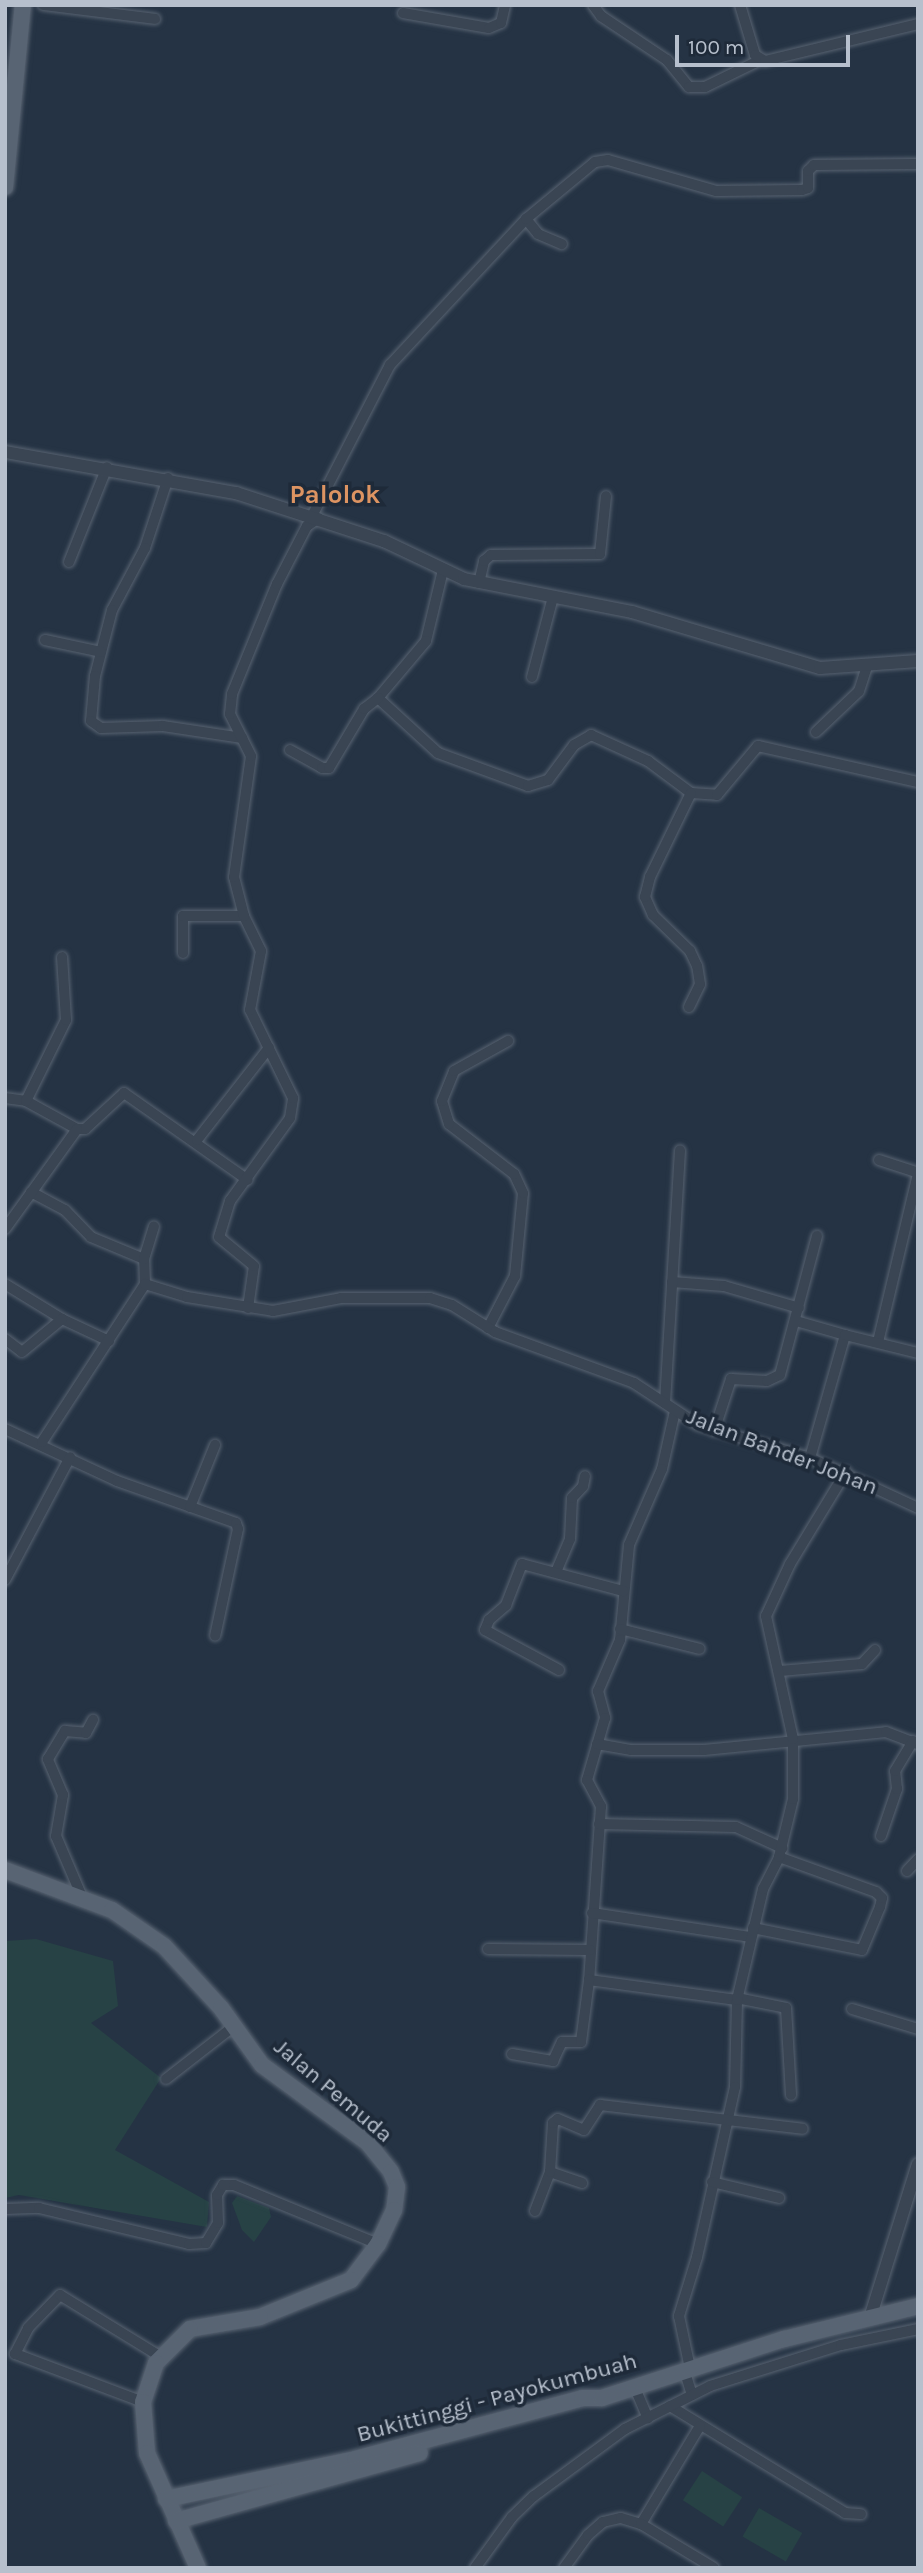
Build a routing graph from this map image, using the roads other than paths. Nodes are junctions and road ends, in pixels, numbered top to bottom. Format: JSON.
{"nodes":[{"id":1,"x":23,"y":5,"type":"edge"},
{"id":2,"x":43,"y":5,"type":"edge"},
{"id":3,"x":505,"y":5,"type":"edge"},
{"id":4,"x":593,"y":5,"type":"edge"},
{"id":5,"x":740,"y":5,"type":"edge"},
{"id":6,"x":403,"y":13,"type":"dead end"},
{"id":7,"x":155,"y":19,"type":"dead end"},
{"id":8,"x":918,"y":24,"type":"edge"},
{"id":9,"x":760,"y":60,"type":"junction"},
{"id":10,"x":918,"y":164,"type":"edge"},
{"id":11,"x":5,"y":187,"type":"edge"},
{"id":12,"x":526,"y":219,"type":"junction"},
{"id":13,"x":562,"y":244,"type":"dead end"},
{"id":14,"x":5,"y":452,"type":"edge"},
{"id":15,"x":107,"y":467,"type":"junction"},
{"id":16,"x":168,"y":478,"type":"junction"},
{"id":17,"x":606,"y":496,"type":"dead end"},
{"id":18,"x":316,"y":517,"type":"junction"},
{"id":19,"x":69,"y":562,"type":"dead end"},
{"id":20,"x":443,"y":570,"type":"junction"},
{"id":21,"x":479,"y":583,"type":"junction"},
{"id":22,"x":553,"y":597,"type":"junction"},
{"id":23,"x":45,"y":640,"type":"dead end"},
{"id":24,"x":101,"y":652,"type":"junction"},
{"id":25,"x":918,"y":661,"type":"edge"},
{"id":26,"x":867,"y":664,"type":"junction"},
{"id":27,"x":532,"y":677,"type":"dead end"},
{"id":28,"x":378,"y":698,"type":"junction"},
{"id":29,"x":816,"y":732,"type":"dead end"},
{"id":30,"x":242,"y":737,"type":"junction"},
{"id":31,"x":290,"y":750,"type":"dead end"},
{"id":32,"x":918,"y":782,"type":"edge"},
{"id":33,"x":691,"y":793,"type":"junction"},
{"id":34,"x":244,"y":916,"type":"junction"},
{"id":35,"x":184,"y":953,"type":"dead end"},
{"id":36,"x":62,"y":957,"type":"dead end"},
{"id":37,"x":689,"y":1007,"type":"dead end"},
{"id":38,"x":508,"y":1041,"type":"dead end"},
{"id":39,"x":269,"y":1048,"type":"junction"},
{"id":40,"x":5,"y":1098,"type":"edge"},
{"id":41,"x":26,"y":1101,"type":"junction"},
{"id":42,"x":77,"y":1129,"type":"junction"},
{"id":43,"x":197,"y":1140,"type":"junction"},
{"id":44,"x":680,"y":1150,"type":"dead end"},
{"id":45,"x":879,"y":1160,"type":"dead end"},
{"id":46,"x":916,"y":1173,"type":"edge"},
{"id":47,"x":247,"y":1180,"type":"junction"},
{"id":48,"x":32,"y":1192,"type":"junction"},
{"id":49,"x":154,"y":1227,"type":"dead end"},
{"id":50,"x":5,"y":1229,"type":"edge"},
{"id":51,"x":817,"y":1236,"type":"dead end"},
{"id":52,"x":144,"y":1259,"type":"junction"},
{"id":53,"x":672,"y":1282,"type":"junction"},
{"id":54,"x":5,"y":1284,"type":"edge"},
{"id":55,"x":145,"y":1284,"type":"junction"},
{"id":56,"x":248,"y":1308,"type":"junction"},
{"id":57,"x":799,"y":1308,"type":"junction"},
{"id":58,"x":62,"y":1319,"type":"junction"},
{"id":59,"x":796,"y":1321,"type":"junction"},
{"id":60,"x":488,"y":1328,"type":"junction"},
{"id":61,"x":845,"y":1335,"type":"junction"},
{"id":62,"x":5,"y":1339,"type":"edge"},
{"id":63,"x":109,"y":1341,"type":"junction"},
{"id":64,"x":878,"y":1342,"type":"junction"},
{"id":65,"x":918,"y":1353,"type":"edge"},
{"id":66,"x":665,"y":1403,"type":"junction"},
{"id":67,"x":676,"y":1410,"type":"junction"},
{"id":68,"x":5,"y":1429,"type":"edge"},
{"id":69,"x":714,"y":1431,"type":"junction"},
{"id":70,"x":42,"y":1442,"type":"junction"},
{"id":71,"x":215,"y":1445,"type":"dead end"},
{"id":72,"x":70,"y":1457,"type":"junction"},
{"id":73,"x":810,"y":1458,"type":"junction"},
{"id":74,"x":846,"y":1472,"type":"junction"},
{"id":75,"x":585,"y":1476,"type":"dead end"},
{"id":76,"x":190,"y":1507,"type":"junction"},
{"id":77,"x":918,"y":1508,"type":"edge"},
{"id":78,"x":555,"y":1572,"type":"junction"},
{"id":79,"x":5,"y":1580,"type":"edge"},
{"id":80,"x":619,"y":1590,"type":"junction"},
{"id":81,"x":620,"y":1629,"type":"junction"},
{"id":82,"x":215,"y":1636,"type":"dead end"},
{"id":83,"x":700,"y":1649,"type":"dead end"},
{"id":84,"x":875,"y":1650,"type":"dead end"},
{"id":85,"x":559,"y":1670,"type":"dead end"},
{"id":86,"x":780,"y":1671,"type":"junction"},
{"id":87,"x":93,"y":1720,"type":"dead end"},
{"id":88,"x":793,"y":1740,"type":"junction"},
{"id":89,"x":915,"y":1743,"type":"edge"},
{"id":90,"x":597,"y":1744,"type":"junction"},
{"id":91,"x":599,"y":1824,"type":"junction"},
{"id":92,"x":881,"y":1836,"type":"dead end"},
{"id":93,"x":781,"y":1853,"type":"junction"},
{"id":94,"x":918,"y":1859,"type":"edge"},
{"id":95,"x":5,"y":1870,"type":"edge"},
{"id":96,"x":908,"y":1871,"type":"dead end"},
{"id":97,"x":82,"y":1897,"type":"junction"},
{"id":98,"x":593,"y":1913,"type":"junction"},
{"id":99,"x":752,"y":1932,"type":"junction"},
{"id":100,"x":488,"y":1949,"type":"dead end"},
{"id":101,"x":590,"y":1950,"type":"junction"},
{"id":102,"x":589,"y":1980,"type":"junction"},
{"id":103,"x":737,"y":1999,"type":"junction"},
{"id":104,"x":852,"y":2009,"type":"dead end"},
{"id":105,"x":234,"y":2026,"type":"junction"},
{"id":106,"x":918,"y":2029,"type":"edge"},
{"id":107,"x":512,"y":2054,"type":"dead end"},
{"id":108,"x":166,"y":2079,"type":"dead end"},
{"id":109,"x":791,"y":2095,"type":"dead end"},
{"id":110,"x":727,"y":2122,"type":"junction"},
{"id":111,"x":803,"y":2129,"type":"dead end"},
{"id":112,"x":918,"y":2164,"type":"edge"},
{"id":113,"x":550,"y":2172,"type":"junction"},
{"id":114,"x":712,"y":2182,"type":"junction"},
{"id":115,"x":582,"y":2183,"type":"dead end"},
{"id":116,"x":779,"y":2199,"type":"dead end"},
{"id":117,"x":5,"y":2209,"type":"edge"},
{"id":118,"x":535,"y":2211,"type":"dead end"},
{"id":119,"x":378,"y":2244,"type":"junction"},
{"id":120,"x":918,"y":2306,"type":"edge"},
{"id":121,"x":870,"y":2318,"type":"junction"},
{"id":122,"x":918,"y":2329,"type":"edge"},
{"id":123,"x":161,"y":2357,"type":"junction"},
{"id":124,"x":687,"y":2369,"type":"junction"},
{"id":125,"x":635,"y":2388,"type":"junction"},
{"id":126,"x":692,"y":2395,"type":"junction"},
{"id":127,"x":603,"y":2398,"type":"junction"},
{"id":128,"x":143,"y":2402,"type":"junction"},
{"id":129,"x":670,"y":2406,"type":"junction"},
{"id":130,"x":648,"y":2417,"type":"junction"},
{"id":131,"x":700,"y":2426,"type":"junction"},
{"id":132,"x":166,"y":2499,"type":"junction"},
{"id":133,"x":861,"y":2514,"type":"dead end"},
{"id":134,"x":176,"y":2521,"type":"junction"},
{"id":135,"x":642,"y":2524,"type":"junction"},
{"id":136,"x":198,"y":2568,"type":"edge"},
{"id":137,"x":475,"y":2568,"type":"edge"},
{"id":138,"x":564,"y":2568,"type":"edge"},
{"id":139,"x":715,"y":2568,"type":"edge"}],
"edges":[{"from":1,"to":11,"type":"main road"},
{"from":2,"to":7,"type":"street"},
{"from":3,"to":6,"type":"street"},
{"from":4,"to":9,"type":"street"},
{"from":5,"to":9,"type":"street"},
{"from":8,"to":9,"type":"street"},
{"from":10,"to":12,"type":"street"},
{"from":12,"to":13,"type":"street"},
{"from":12,"to":18,"type":"street"},
{"from":14,"to":15,"type":"street"},
{"from":15,"to":16,"type":"street"},
{"from":15,"to":19,"type":"street"},
{"from":16,"to":18,"type":"street"},
{"from":16,"to":24,"type":"street"},
{"from":17,"to":21,"type":"street"},
{"from":18,"to":20,"type":"street"},
{"from":18,"to":30,"type":"street"},
{"from":20,"to":21,"type":"street"},
{"from":20,"to":28,"type":"street"},
{"from":21,"to":22,"type":"street"},
{"from":22,"to":26,"type":"street"},
{"from":22,"to":27,"type":"street"},
{"from":23,"to":24,"type":"street"},
{"from":24,"to":30,"type":"street"},
{"from":25,"to":26,"type":"street"},
{"from":26,"to":29,"type":"street"},
{"from":28,"to":31,"type":"street"},
{"from":28,"to":33,"type":"street"},
{"from":30,"to":34,"type":"street"},
{"from":32,"to":33,"type":"street"},
{"from":33,"to":37,"type":"street"},
{"from":34,"to":35,"type":"street"},
{"from":34,"to":39,"type":"street"},
{"from":36,"to":41,"type":"street"},
{"from":38,"to":60,"type":"street"},
{"from":39,"to":43,"type":"street"},
{"from":39,"to":47,"type":"street"},
{"from":40,"to":41,"type":"street"},
{"from":41,"to":42,"type":"street"},
{"from":42,"to":43,"type":"street"},
{"from":42,"to":48,"type":"street"},
{"from":43,"to":47,"type":"street"},
{"from":44,"to":53,"type":"street"},
{"from":45,"to":46,"type":"street"},
{"from":46,"to":64,"type":"street"},
{"from":47,"to":56,"type":"street"},
{"from":48,"to":50,"type":"street"},
{"from":48,"to":52,"type":"street"},
{"from":49,"to":52,"type":"street"},
{"from":51,"to":57,"type":"street"},
{"from":52,"to":55,"type":"street"},
{"from":53,"to":57,"type":"street"},
{"from":53,"to":66,"type":"street"},
{"from":54,"to":58,"type":"street"},
{"from":55,"to":56,"type":"street","name":"Jalan Bahder Johan"},
{"from":55,"to":63,"type":"street"},
{"from":56,"to":60,"type":"street","name":"Jalan Bahder Johan"},
{"from":57,"to":59,"type":"street"},
{"from":58,"to":62,"type":"street"},
{"from":58,"to":63,"type":"street"},
{"from":59,"to":61,"type":"street"},
{"from":59,"to":69,"type":"street"},
{"from":60,"to":66,"type":"street","name":"Jalan Bahder Johan"},
{"from":61,"to":64,"type":"street"},
{"from":61,"to":73,"type":"street"},
{"from":63,"to":70,"type":"street"},
{"from":64,"to":65,"type":"street"},
{"from":66,"to":67,"type":"street","name":"Jalan Bahder Johan"},
{"from":67,"to":69,"type":"street","name":"Jalan Bahder Johan"},
{"from":67,"to":80,"type":"street"},
{"from":68,"to":70,"type":"street"},
{"from":69,"to":73,"type":"street","name":"Jalan Bahder Johan"},
{"from":70,"to":72,"type":"street"},
{"from":71,"to":76,"type":"street"},
{"from":72,"to":76,"type":"street"},
{"from":72,"to":79,"type":"street"},
{"from":73,"to":74,"type":"street","name":"Jalan Bahder Johan"},
{"from":74,"to":77,"type":"street","name":"Jalan Bahder Johan"},
{"from":74,"to":86,"type":"street"},
{"from":75,"to":78,"type":"street"},
{"from":76,"to":82,"type":"street"},
{"from":78,"to":80,"type":"street"},
{"from":78,"to":85,"type":"street"},
{"from":80,"to":81,"type":"street"},
{"from":81,"to":83,"type":"street"},
{"from":81,"to":90,"type":"street"},
{"from":84,"to":86,"type":"street"},
{"from":86,"to":88,"type":"street"},
{"from":87,"to":97,"type":"street"},
{"from":88,"to":89,"type":"street"},
{"from":88,"to":90,"type":"street"},
{"from":88,"to":93,"type":"street"},
{"from":89,"to":92,"type":"street"},
{"from":90,"to":91,"type":"street"},
{"from":91,"to":93,"type":"street"},
{"from":91,"to":98,"type":"street"},
{"from":93,"to":99,"type":"street"},
{"from":93,"to":99,"type":"street"},
{"from":94,"to":96,"type":"street"},
{"from":95,"to":97,"type":"main road","name":"Jalan Pemuda"},
{"from":97,"to":105,"type":"main road","name":"Jalan Pemuda"},
{"from":98,"to":99,"type":"street"},
{"from":98,"to":101,"type":"street"},
{"from":99,"to":103,"type":"street"},
{"from":100,"to":101,"type":"street"},
{"from":101,"to":102,"type":"street"},
{"from":102,"to":103,"type":"street"},
{"from":102,"to":107,"type":"street"},
{"from":103,"to":109,"type":"street"},
{"from":103,"to":110,"type":"street"},
{"from":104,"to":106,"type":"street"},
{"from":105,"to":108,"type":"street"},
{"from":105,"to":119,"type":"main road","name":"Jalan Pemuda"},
{"from":110,"to":111,"type":"street"},
{"from":110,"to":113,"type":"street"},
{"from":110,"to":114,"type":"street"},
{"from":112,"to":121,"type":"street"},
{"from":113,"to":115,"type":"street"},
{"from":113,"to":118,"type":"street"},
{"from":114,"to":116,"type":"street"},
{"from":114,"to":124,"type":"street"},
{"from":117,"to":119,"type":"street"},
{"from":119,"to":123,"type":"main road","name":"Jalan Pemuda"},
{"from":120,"to":121,"type":"main road","name":"Bukittinggi - Payokumbuah"},
{"from":121,"to":124,"type":"main road","name":"Bukittinggi - Payokumbuah"},
{"from":122,"to":126,"type":"street"},
{"from":123,"to":128,"type":"main road","name":"Jalan Pemuda"},
{"from":123,"to":128,"type":"street"},
{"from":124,"to":125,"type":"main road","name":"Bukittinggi - Payokumbuah"},
{"from":124,"to":126,"type":"street"},
{"from":125,"to":127,"type":"main road","name":"Bukittinggi - Payokumbuah"},
{"from":125,"to":130,"type":"street"},
{"from":126,"to":129,"type":"street"},
{"from":127,"to":132,"type":"main road","name":"Bukittinggi - Payokumbuah"},
{"from":127,"to":134,"type":"main road"},
{"from":128,"to":132,"type":"main road","name":"Jalan Pemuda"},
{"from":129,"to":130,"type":"street"},
{"from":129,"to":131,"type":"street"},
{"from":130,"to":137,"type":"street"},
{"from":131,"to":133,"type":"street"},
{"from":131,"to":135,"type":"street"},
{"from":132,"to":134,"type":"main road","name":"Jalan Pemuda"},
{"from":134,"to":136,"type":"main road","name":"Jalan Pemuda"},
{"from":135,"to":138,"type":"street"},
{"from":135,"to":139,"type":"street"}]}
